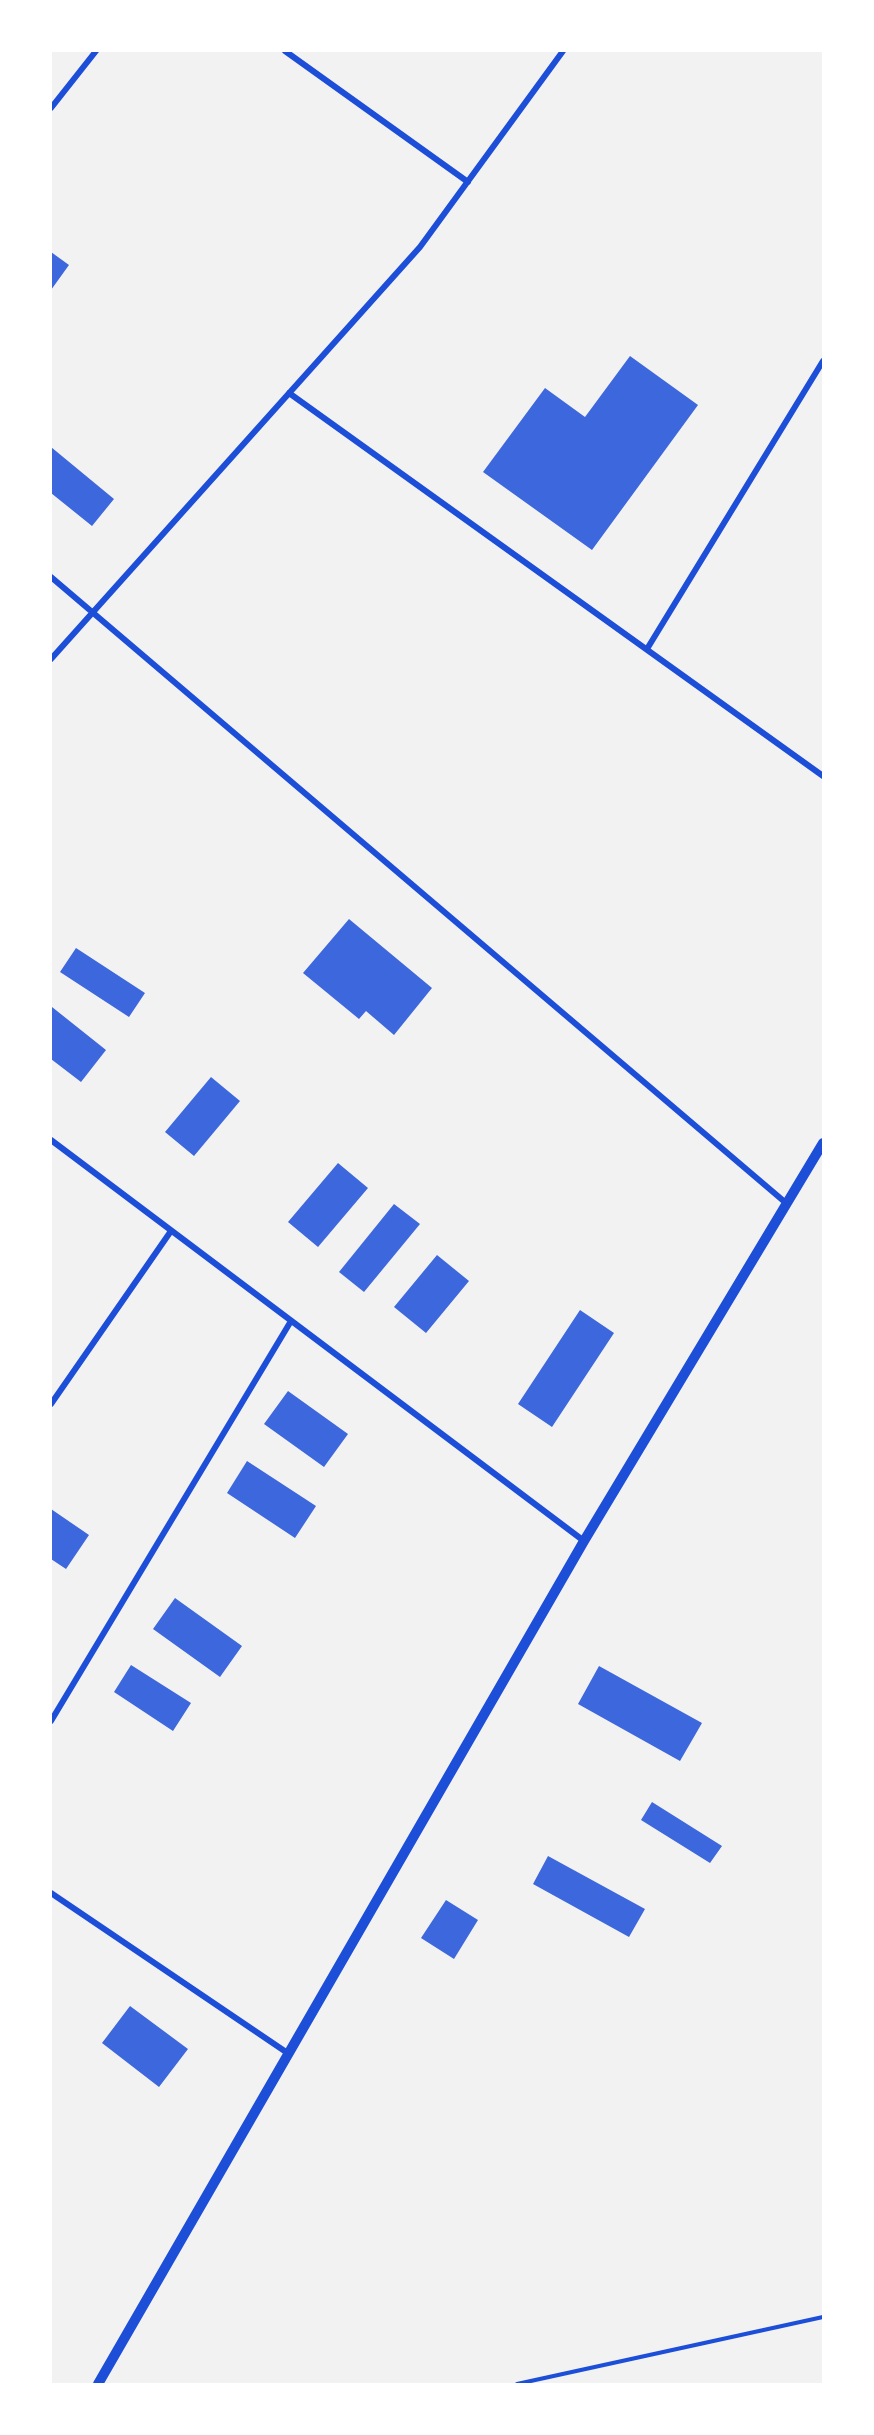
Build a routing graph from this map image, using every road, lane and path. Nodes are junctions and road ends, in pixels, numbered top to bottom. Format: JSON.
{"nodes":[{"id":1,"x":96,"y":51,"type":"edge"},
{"id":2,"x":285,"y":51,"type":"edge"},
{"id":3,"x":563,"y":51,"type":"edge"},
{"id":4,"x":51,"y":108,"type":"edge"},
{"id":5,"x":468,"y":182,"type":"junction"},
{"id":6,"x":823,"y":361,"type":"edge"},
{"id":7,"x":289,"y":393,"type":"junction"},
{"id":8,"x":51,"y":577,"type":"edge"},
{"id":9,"x":93,"y":613,"type":"junction"},
{"id":10,"x":648,"y":649,"type":"junction"},
{"id":11,"x":51,"y":659,"type":"edge"},
{"id":12,"x":823,"y":776,"type":"edge"},
{"id":13,"x":51,"y":1140,"type":"edge"},
{"id":14,"x":823,"y":1143,"type":"edge"},
{"id":15,"x":786,"y":1203,"type":"junction"},
{"id":16,"x":171,"y":1231,"type":"junction"},
{"id":17,"x":291,"y":1321,"type":"junction"},
{"id":18,"x":51,"y":1404,"type":"edge"},
{"id":19,"x":584,"y":1540,"type":"junction"},
{"id":20,"x":51,"y":1721,"type":"edge"},
{"id":21,"x":51,"y":1893,"type":"edge"},
{"id":22,"x":289,"y":2054,"type":"junction"},
{"id":23,"x":823,"y":2317,"type":"edge"},
{"id":24,"x":98,"y":2384,"type":"edge"},
{"id":25,"x":517,"y":2384,"type":"edge"}],
"edges":[{"from":1,"to":4,"type":"street"},
{"from":2,"to":5,"type":"street"},
{"from":3,"to":5,"type":"street"},
{"from":5,"to":7,"type":"street"},
{"from":6,"to":10,"type":"street"},
{"from":7,"to":9,"type":"street"},
{"from":7,"to":10,"type":"street"},
{"from":8,"to":9,"type":"street"},
{"from":9,"to":11,"type":"street"},
{"from":9,"to":15,"type":"street"},
{"from":10,"to":12,"type":"street"},
{"from":13,"to":16,"type":"street"},
{"from":14,"to":15,"type":"street"},
{"from":15,"to":19,"type":"street"},
{"from":16,"to":17,"type":"street"},
{"from":16,"to":18,"type":"street"},
{"from":17,"to":19,"type":"street"},
{"from":17,"to":20,"type":"street"},
{"from":19,"to":22,"type":"street"},
{"from":21,"to":22,"type":"street"},
{"from":22,"to":24,"type":"street"},
{"from":23,"to":25,"type":"path"}]}
